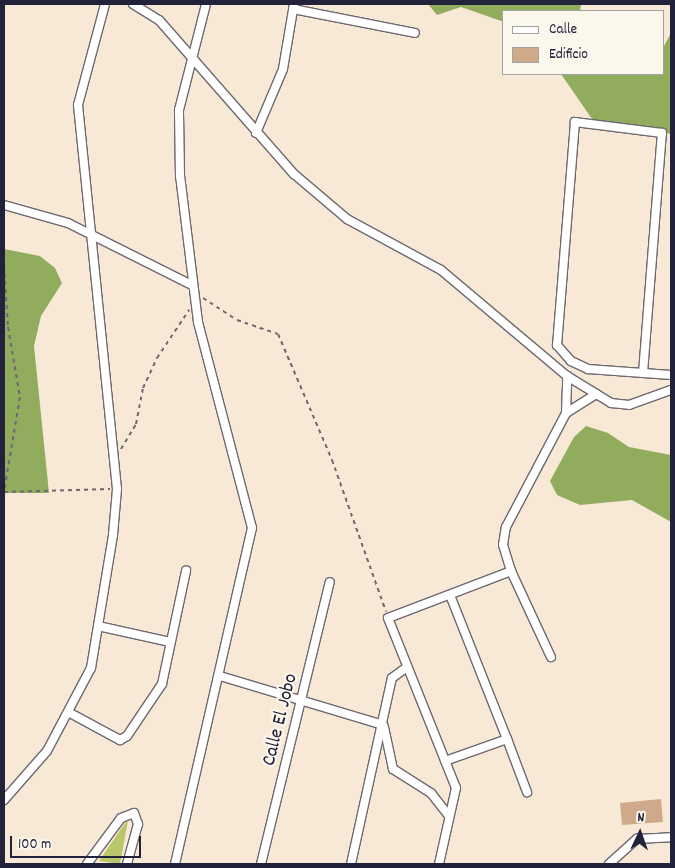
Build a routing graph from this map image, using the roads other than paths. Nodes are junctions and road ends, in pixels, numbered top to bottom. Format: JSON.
{"nodes":[{"id":1,"x":105,"y":4,"type":"edge"},
{"id":2,"x":133,"y":4,"type":"edge"},
{"id":3,"x":206,"y":4,"type":"edge"},
{"id":4,"x":294,"y":6,"type":"edge"},
{"id":5,"x":415,"y":33,"type":"dead end"},
{"id":6,"x":192,"y":56,"type":"junction"},
{"id":7,"x":256,"y":133,"type":"junction"},
{"id":8,"x":4,"y":205,"type":"edge"},
{"id":9,"x":95,"y":235,"type":"junction"},
{"id":10,"x":192,"y":288,"type":"junction"},
{"id":11,"x":643,"y":373,"type":"junction"},
{"id":12,"x":671,"y":375,"type":"edge"},
{"id":13,"x":567,"y":376,"type":"junction"},
{"id":14,"x":671,"y":390,"type":"edge"},
{"id":15,"x":597,"y":394,"type":"junction"},
{"id":16,"x":566,"y":413,"type":"junction"},
{"id":17,"x":186,"y":571,"type":"dead end"},
{"id":18,"x":511,"y":571,"type":"junction"},
{"id":19,"x":330,"y":582,"type":"dead end"},
{"id":20,"x":450,"y":595,"type":"junction"},
{"id":21,"x":98,"y":626,"type":"junction"},
{"id":22,"x":170,"y":642,"type":"junction"},
{"id":23,"x":551,"y":657,"type":"dead end"},
{"id":24,"x":407,"y":667,"type":"junction"},
{"id":25,"x":220,"y":676,"type":"junction"},
{"id":26,"x":302,"y":702,"type":"junction"},
{"id":27,"x":70,"y":712,"type":"junction"},
{"id":28,"x":383,"y":725,"type":"junction"},
{"id":29,"x":506,"y":739,"type":"junction"},
{"id":30,"x":445,"y":761,"type":"junction"},
{"id":31,"x":527,"y":792,"type":"dead end"},
{"id":32,"x":4,"y":800,"type":"edge"},
{"id":33,"x":449,"y":816,"type":"junction"},
{"id":34,"x":671,"y":837,"type":"edge"},
{"id":35,"x":87,"y":864,"type":"edge"},
{"id":36,"x":127,"y":864,"type":"edge"},
{"id":37,"x":175,"y":864,"type":"edge"},
{"id":38,"x":260,"y":864,"type":"edge"},
{"id":39,"x":351,"y":864,"type":"edge"},
{"id":40,"x":439,"y":864,"type":"edge"},
{"id":41,"x":608,"y":864,"type":"edge"}],
"edges":[{"from":1,"to":9,"type":"street"},
{"from":2,"to":6,"type":"street"},
{"from":3,"to":6,"type":"street"},
{"from":4,"to":5,"type":"street"},
{"from":4,"to":7,"type":"street"},
{"from":6,"to":7,"type":"street"},
{"from":6,"to":10,"type":"street"},
{"from":7,"to":13,"type":"street"},
{"from":8,"to":9,"type":"street"},
{"from":9,"to":10,"type":"street"},
{"from":9,"to":21,"type":"street"},
{"from":10,"to":25,"type":"street"},
{"from":11,"to":11,"type":"street"},
{"from":11,"to":12,"type":"street"},
{"from":13,"to":15,"type":"street"},
{"from":13,"to":16,"type":"street"},
{"from":14,"to":15,"type":"street"},
{"from":15,"to":16,"type":"street"},
{"from":16,"to":18,"type":"street"},
{"from":17,"to":22,"type":"street"},
{"from":18,"to":20,"type":"street"},
{"from":18,"to":23,"type":"street"},
{"from":19,"to":26,"type":"street","name":"Calle El Jobo"},
{"from":20,"to":24,"type":"street"},
{"from":20,"to":29,"type":"street"},
{"from":21,"to":22,"type":"street"},
{"from":21,"to":27,"type":"street"},
{"from":22,"to":27,"type":"street"},
{"from":24,"to":28,"type":"street"},
{"from":24,"to":30,"type":"street"},
{"from":25,"to":26,"type":"street"},
{"from":25,"to":37,"type":"street"},
{"from":26,"to":28,"type":"street"},
{"from":26,"to":38,"type":"street","name":"Calle El Jobo"},
{"from":27,"to":32,"type":"street"},
{"from":28,"to":33,"type":"street"},
{"from":28,"to":39,"type":"street"},
{"from":29,"to":30,"type":"street"},
{"from":29,"to":31,"type":"street"},
{"from":30,"to":33,"type":"street"},
{"from":33,"to":40,"type":"street"},
{"from":34,"to":41,"type":"street"},
{"from":35,"to":36,"type":"street"}]}
